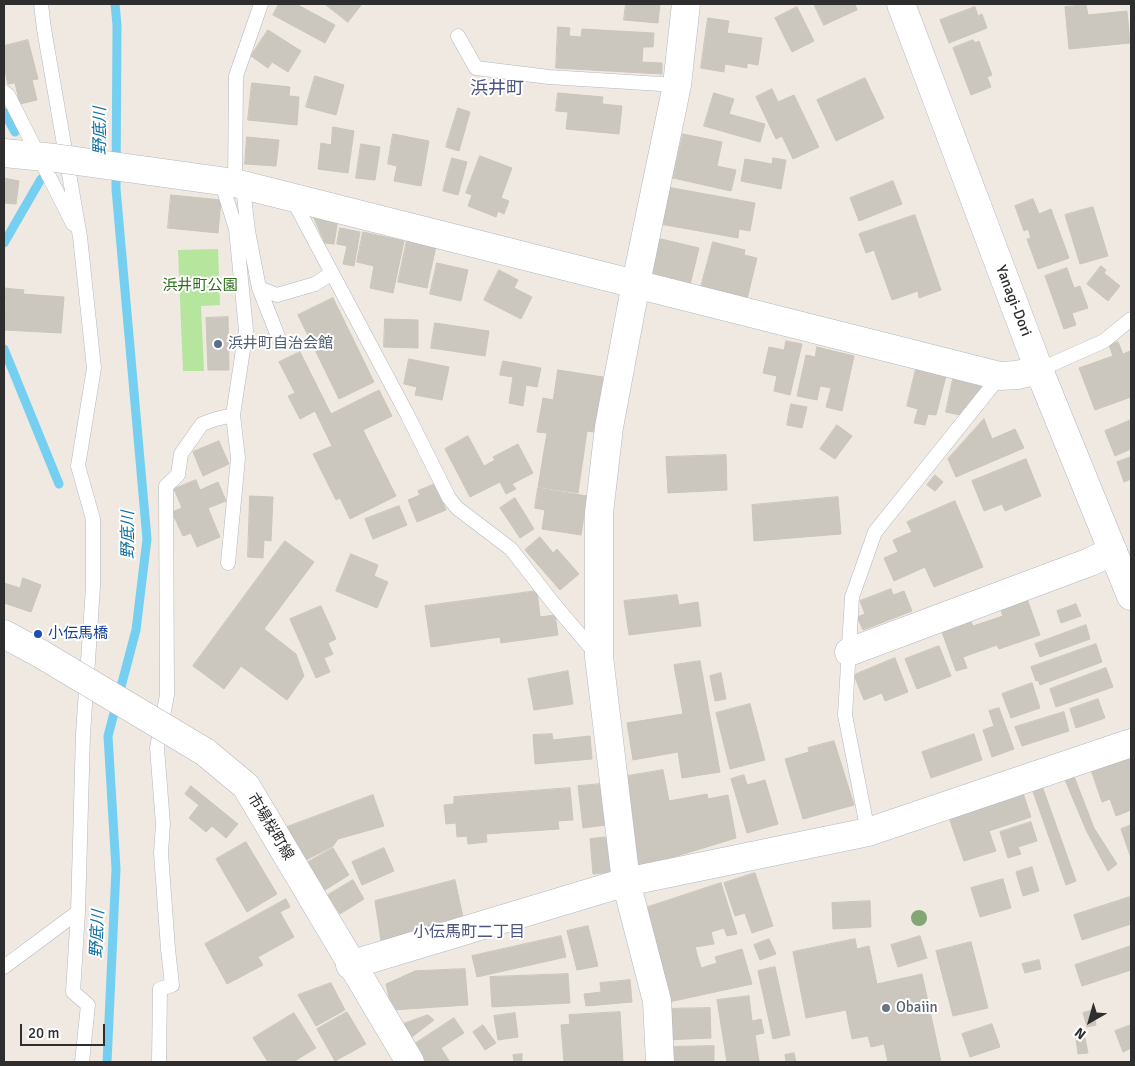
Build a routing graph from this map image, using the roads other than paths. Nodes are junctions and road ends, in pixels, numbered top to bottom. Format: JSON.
{"nodes":[{"id":1,"x":41,"y":4,"type":"edge"},
{"id":2,"x":262,"y":4,"type":"edge"},
{"id":3,"x":686,"y":4,"type":"edge"},
{"id":4,"x":901,"y":4,"type":"edge"},
{"id":5,"x":458,"y":36,"type":"dead end"},
{"id":6,"x":677,"y":85,"type":"junction"},
{"id":7,"x":4,"y":92,"type":"edge"},
{"id":8,"x":4,"y":153,"type":"edge"},
{"id":9,"x":47,"y":158,"type":"junction"},
{"id":10,"x":238,"y":184,"type":"junction"},
{"id":11,"x":292,"y":197,"type":"junction"},
{"id":12,"x":80,"y":237,"type":"junction"},
{"id":13,"x":332,"y":272,"type":"junction"},
{"id":14,"x":636,"y":283,"type":"junction"},
{"id":15,"x":259,"y":288,"type":"junction"},
{"id":16,"x":1131,"y":319,"type":"edge"},
{"id":17,"x":279,"y":339,"type":"dead end"},
{"id":18,"x":1039,"y":370,"type":"junction"},
{"id":19,"x":1000,"y":376,"type":"junction"},
{"id":20,"x":233,"y":415,"type":"junction"},
{"id":21,"x":1113,"y":551,"type":"junction"},
{"id":22,"x":228,"y":563,"type":"dead end"},
{"id":23,"x":1131,"y":596,"type":"edge"},
{"id":24,"x":4,"y":634,"type":"edge"},
{"id":25,"x":849,"y":652,"type":"junction"},
{"id":26,"x":599,"y":657,"type":"junction"},
{"id":27,"x":1131,"y":743,"type":"edge"},
{"id":28,"x":868,"y":832,"type":"junction"},
{"id":29,"x":626,"y":882,"type":"junction"},
{"id":30,"x":78,"y":912,"type":"junction"},
{"id":31,"x":350,"y":964,"type":"junction"},
{"id":32,"x":4,"y":968,"type":"edge"},
{"id":33,"x":82,"y":1062,"type":"edge"},
{"id":34,"x":159,"y":1062,"type":"edge"},
{"id":35,"x":410,"y":1062,"type":"edge"},
{"id":36,"x":660,"y":1062,"type":"edge"}],
"edges":[{"from":1,"to":12,"type":"lane"},
{"from":2,"to":10,"type":"lane"},
{"from":3,"to":6,"type":"street"},
{"from":4,"to":18,"type":"street","name":"Yanagi-Dori"},
{"from":5,"to":6,"type":"lane"},
{"from":6,"to":14,"type":"street"},
{"from":7,"to":9,"type":"lane"},
{"from":8,"to":9,"type":"street"},
{"from":9,"to":10,"type":"street","bridge":true},
{"from":9,"to":12,"type":"lane"},
{"from":10,"to":11,"type":"street"},
{"from":10,"to":15,"type":"lane"},
{"from":10,"to":20,"type":"lane"},
{"from":11,"to":13,"type":"lane"},
{"from":11,"to":14,"type":"street"},
{"from":12,"to":30,"type":"lane"},
{"from":13,"to":15,"type":"lane"},
{"from":13,"to":26,"type":"lane"},
{"from":14,"to":19,"type":"street"},
{"from":14,"to":26,"type":"street"},
{"from":15,"to":17,"type":"lane"},
{"from":16,"to":18,"type":"lane"},
{"from":18,"to":19,"type":"street"},
{"from":18,"to":21,"type":"street","name":"Yanagi-Dori"},
{"from":19,"to":25,"type":"lane"},
{"from":20,"to":22,"type":"lane"},
{"from":20,"to":34,"type":"lane"},
{"from":21,"to":23,"type":"street","name":"Yanagi-Dori"},
{"from":21,"to":25,"type":"street"},
{"from":24,"to":31,"type":"street","name":"市場桜町線","bridge":true},
{"from":25,"to":28,"type":"lane"},
{"from":26,"to":29,"type":"street"},
{"from":27,"to":28,"type":"street"},
{"from":28,"to":29,"type":"street"},
{"from":29,"to":31,"type":"street"},
{"from":29,"to":36,"type":"street"},
{"from":30,"to":32,"type":"lane"},
{"from":30,"to":33,"type":"lane"},
{"from":31,"to":35,"type":"street","name":"市場桜町線"}]}
